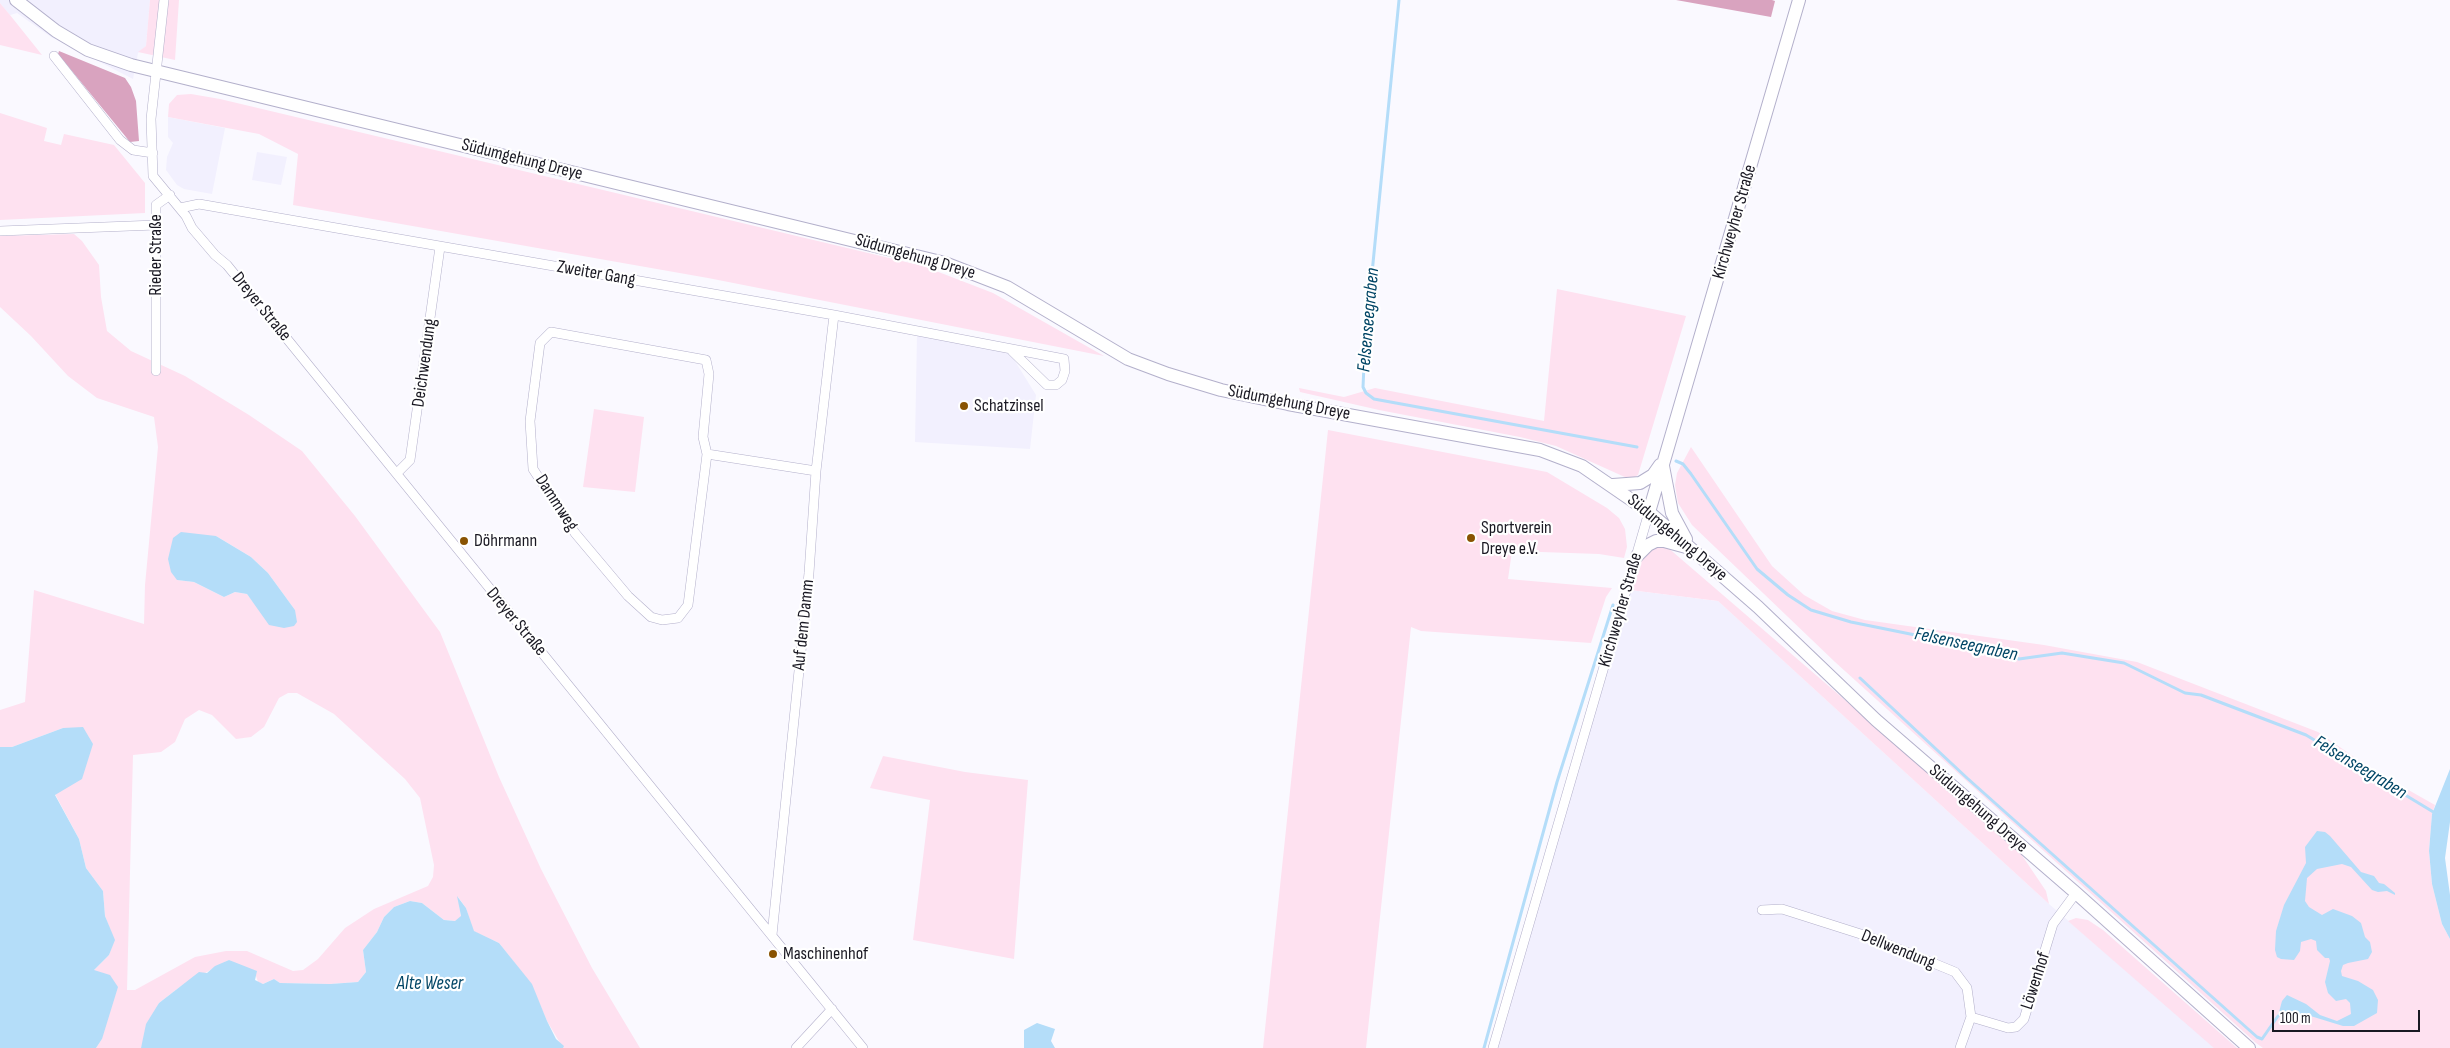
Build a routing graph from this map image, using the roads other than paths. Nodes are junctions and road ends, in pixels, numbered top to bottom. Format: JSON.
{"nodes":[{"id":1,"x":164,"y":0,"type":"edge"},
{"id":2,"x":1799,"y":0,"type":"edge"},
{"id":3,"x":20,"y":3,"type":"edge"},
{"id":4,"x":54,"y":56,"type":"dead end"},
{"id":5,"x":157,"y":72,"type":"junction"},
{"id":6,"x":152,"y":153,"type":"junction"},
{"id":7,"x":170,"y":195,"type":"junction"},
{"id":8,"x":180,"y":208,"type":"junction"},
{"id":9,"x":156,"y":226,"type":"junction"},
{"id":10,"x":0,"y":231,"type":"edge"},
{"id":11,"x":440,"y":247,"type":"junction"},
{"id":12,"x":834,"y":315,"type":"junction"},
{"id":13,"x":1012,"y":351,"type":"junction"},
{"id":14,"x":156,"y":370,"type":"dead end"},
{"id":15,"x":707,"y":454,"type":"junction"},
{"id":16,"x":1662,"y":461,"type":"junction"},
{"id":17,"x":816,"y":471,"type":"junction"},
{"id":18,"x":397,"y":473,"type":"junction"},
{"id":19,"x":1613,"y":485,"type":"junction"},
{"id":20,"x":1649,"y":512,"type":"junction"},
{"id":21,"x":1693,"y":551,"type":"junction"},
{"id":22,"x":1637,"y":556,"type":"junction"},
{"id":23,"x":2076,"y":893,"type":"junction"},
{"id":24,"x":1762,"y":910,"type":"dead end"},
{"id":25,"x":772,"y":935,"type":"junction"},
{"id":26,"x":832,"y":1009,"type":"junction"},
{"id":27,"x":1971,"y":1017,"type":"junction"},
{"id":28,"x":796,"y":1048,"type":"edge"},
{"id":29,"x":863,"y":1048,"type":"edge"},
{"id":30,"x":1493,"y":1048,"type":"edge"},
{"id":31,"x":1960,"y":1048,"type":"edge"},
{"id":32,"x":2249,"y":1048,"type":"edge"}],
"edges":[{"from":1,"to":5,"type":"street","name":"Rieder Straße"},
{"from":2,"to":16,"type":"main road","name":"Kirchweyher Straße"},
{"from":3,"to":5,"type":"main road","name":"Südumgehung Dreye"},
{"from":4,"to":6,"type":"street"},
{"from":5,"to":6,"type":"street","name":"Rieder Straße"},
{"from":5,"to":19,"type":"main road","name":"Südumgehung Dreye"},
{"from":6,"to":7,"type":"street","name":"Rieder Straße"},
{"from":7,"to":8,"type":"street","name":"Dreyer Straße"},
{"from":7,"to":9,"type":"street","name":"Rieder Straße"},
{"from":8,"to":11,"type":"street","name":"Zweiter Gang"},
{"from":8,"to":18,"type":"street","name":"Dreyer Straße"},
{"from":9,"to":10,"type":"street"},
{"from":9,"to":14,"type":"street","name":"Rieder Straße"},
{"from":11,"to":12,"type":"street","name":"Zweiter Gang"},
{"from":11,"to":18,"type":"street","name":"Deichwendung"},
{"from":12,"to":13,"type":"street","name":"Zweiter Gang"},
{"from":12,"to":17,"type":"street","name":"Auf dem Damm"},
{"from":13,"to":13,"type":"street","name":"Zweiter Gang"},
{"from":15,"to":15,"type":"street","name":"Dammweg"},
{"from":15,"to":17,"type":"street"},
{"from":16,"to":19,"type":"main road"},
{"from":16,"to":20,"type":"main road","name":"Kirchweyher Straße"},
{"from":16,"to":21,"type":"main road"},
{"from":17,"to":25,"type":"street","name":"Auf dem Damm"},
{"from":18,"to":25,"type":"street","name":"Dreyer Straße"},
{"from":19,"to":20,"type":"main road","name":"Südumgehung Dreye"},
{"from":20,"to":21,"type":"main road","name":"Südumgehung Dreye"},
{"from":20,"to":22,"type":"street","name":"Kirchweyher Straße"},
{"from":21,"to":22,"type":"main road"},
{"from":21,"to":23,"type":"main road","name":"Südumgehung Dreye"},
{"from":22,"to":30,"type":"street","name":"Kirchweyher Straße"},
{"from":23,"to":27,"type":"street","name":"Löwenhof"},
{"from":23,"to":32,"type":"main road","name":"Südumgehung Dreye"},
{"from":24,"to":27,"type":"street","name":"Dellwendung"},
{"from":25,"to":26,"type":"street","name":"Dreyer Straße"},
{"from":26,"to":28,"type":"street"},
{"from":26,"to":29,"type":"street","name":"Dreyer Straße"},
{"from":27,"to":31,"type":"street","name":"Dellwendung"}]}
